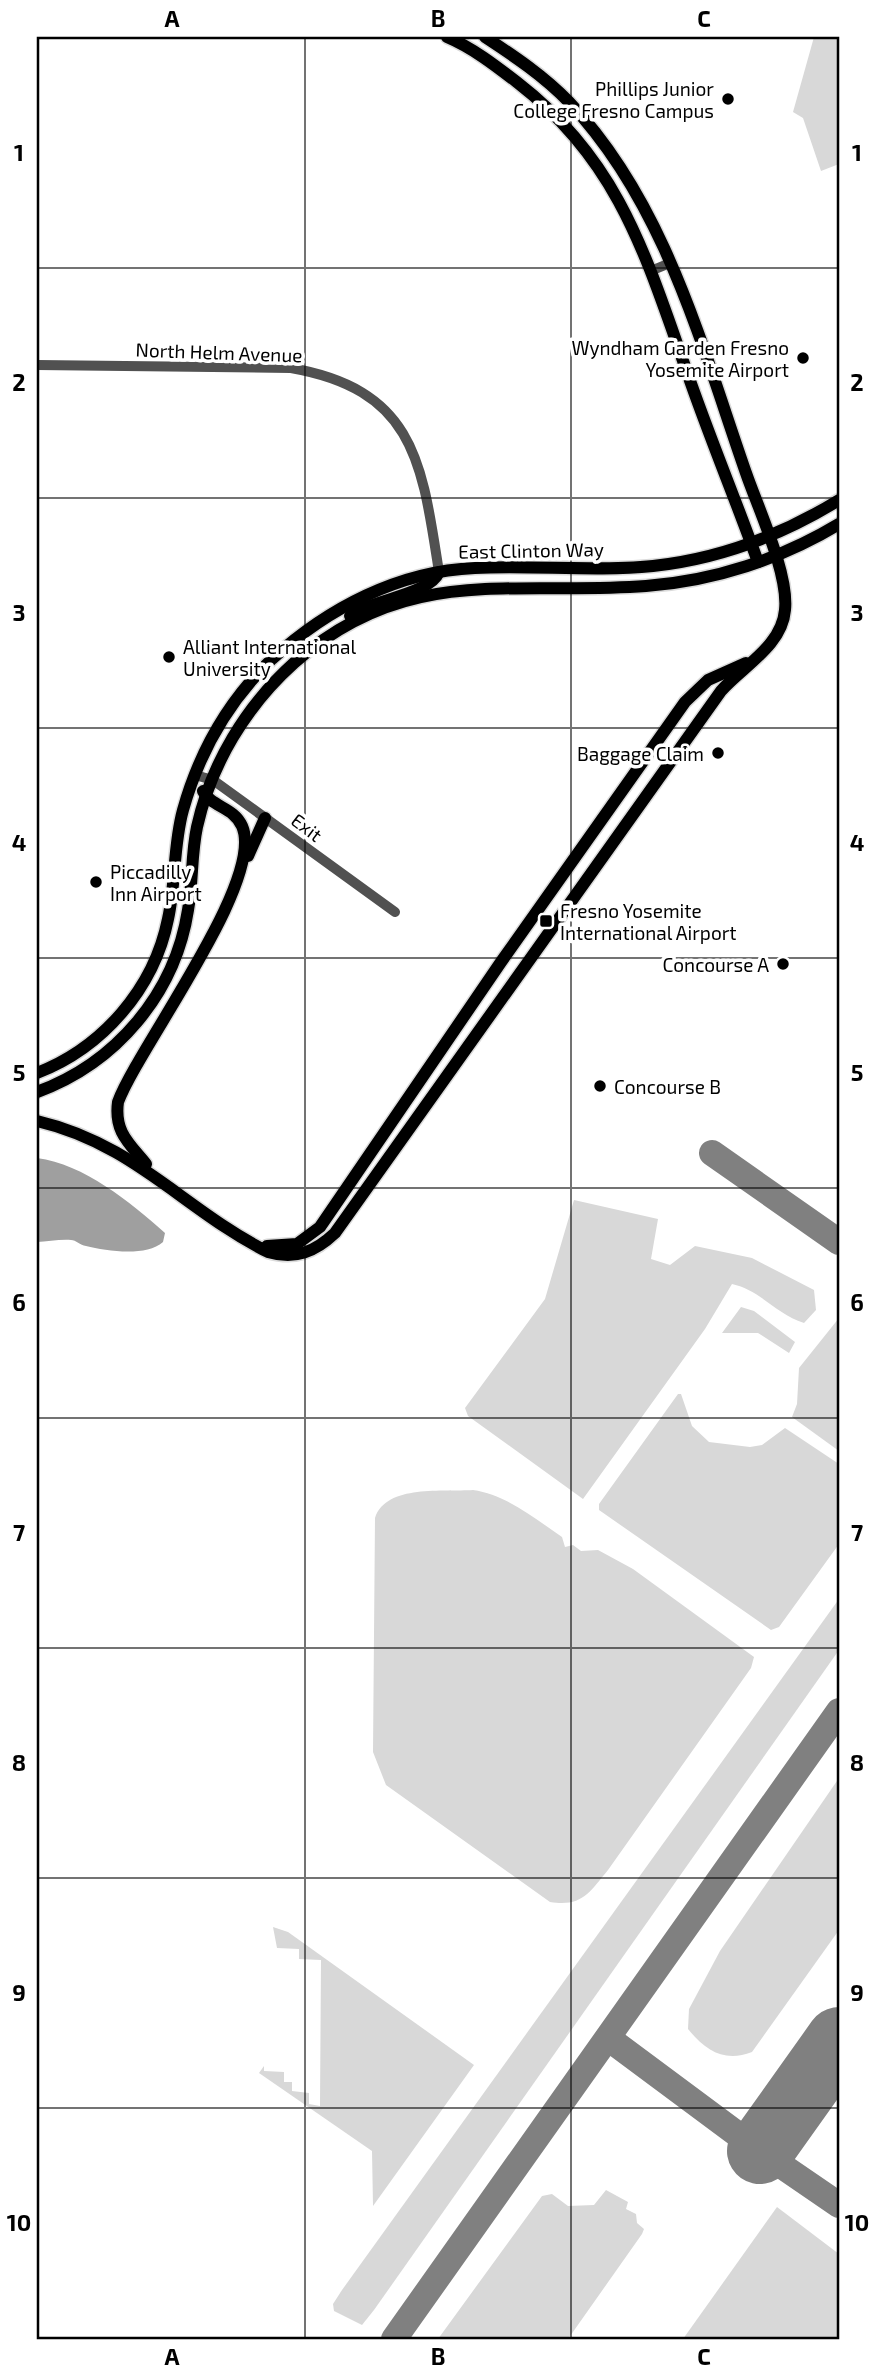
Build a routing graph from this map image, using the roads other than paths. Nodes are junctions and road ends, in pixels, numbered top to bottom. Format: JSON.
{"nodes":[{"id":1,"x":447,"y":37,"type":"edge"},
{"id":2,"x":485,"y":37,"type":"edge"},
{"id":3,"x":670,"y":263,"type":"junction"},
{"id":4,"x":653,"y":270,"type":"junction"},
{"id":5,"x":37,"y":365,"type":"edge"},
{"id":6,"x":839,"y":500,"type":"edge"},
{"id":7,"x":839,"y":524,"type":"edge"},
{"id":8,"x":768,"y":536,"type":"junction"},
{"id":9,"x":752,"y":543,"type":"junction"},
{"id":10,"x":774,"y":555,"type":"junction"},
{"id":11,"x":758,"y":562,"type":"junction"},
{"id":12,"x":439,"y":572,"type":"junction"},
{"id":13,"x":333,"y":634,"type":"junction"},
{"id":14,"x":752,"y":661,"type":"junction"},
{"id":15,"x":195,"y":775,"type":"junction"},
{"id":16,"x":213,"y":780,"type":"junction"},
{"id":17,"x":206,"y":797,"type":"junction"},
{"id":18,"x":265,"y":817,"type":"junction"},
{"id":19,"x":235,"y":883,"type":"junction"},
{"id":20,"x":395,"y":912,"type":"dead end"},
{"id":21,"x":472,"y":1004,"type":"junction"},
{"id":22,"x":489,"y":1017,"type":"junction"},
{"id":23,"x":37,"y":1073,"type":"edge"},
{"id":24,"x":37,"y":1093,"type":"edge"},
{"id":25,"x":37,"y":1121,"type":"edge"},
{"id":26,"x":157,"y":1177,"type":"junction"},
{"id":27,"x":249,"y":1242,"type":"junction"}],
"edges":[{"from":1,"to":4,"type":"main road"},
{"from":2,"to":3,"type":"main road"},
{"from":3,"to":4,"type":"street"},
{"from":3,"to":8,"type":"main road"},
{"from":4,"to":9,"type":"main road"},
{"from":5,"to":12,"type":"street","name":"North Helm Avenue"},
{"from":6,"to":8,"type":"main road","name":"East Clinton Way"},
{"from":7,"to":10,"type":"main road","name":"East Clinton Way"},
{"from":8,"to":9,"type":"main road","name":"East Clinton Way"},
{"from":8,"to":10,"type":"main road"},
{"from":9,"to":11,"type":"main road"},
{"from":9,"to":12,"type":"main road","name":"East Clinton Way"},
{"from":10,"to":11,"type":"main road","name":"East Clinton Way"},
{"from":10,"to":14,"type":"main road"},
{"from":11,"to":13,"type":"main road","name":"East Clinton Way"},
{"from":12,"to":13,"type":"main road"},
{"from":12,"to":15,"type":"main road","name":"East Clinton Way"},
{"from":13,"to":16,"type":"main road","name":"East Clinton Way"},
{"from":14,"to":21,"type":"main road"},
{"from":14,"to":22,"type":"main road"},
{"from":15,"to":16,"type":"street","name":"Exit"},
{"from":15,"to":17,"type":"main road"},
{"from":15,"to":23,"type":"main road","name":"East Clinton Way"},
{"from":16,"to":17,"type":"main road","name":"East Clinton Way"},
{"from":16,"to":18,"type":"street","name":"Exit"},
{"from":17,"to":19,"type":"main road"},
{"from":17,"to":24,"type":"main road","name":"East Clinton Way"},
{"from":18,"to":19,"type":"main road"},
{"from":18,"to":20,"type":"street","name":"Exit"},
{"from":19,"to":26,"type":"main road"},
{"from":21,"to":22,"type":"main road"},
{"from":21,"to":27,"type":"main road"},
{"from":22,"to":27,"type":"main road"},
{"from":25,"to":26,"type":"main road"},
{"from":26,"to":27,"type":"main road"}]}
